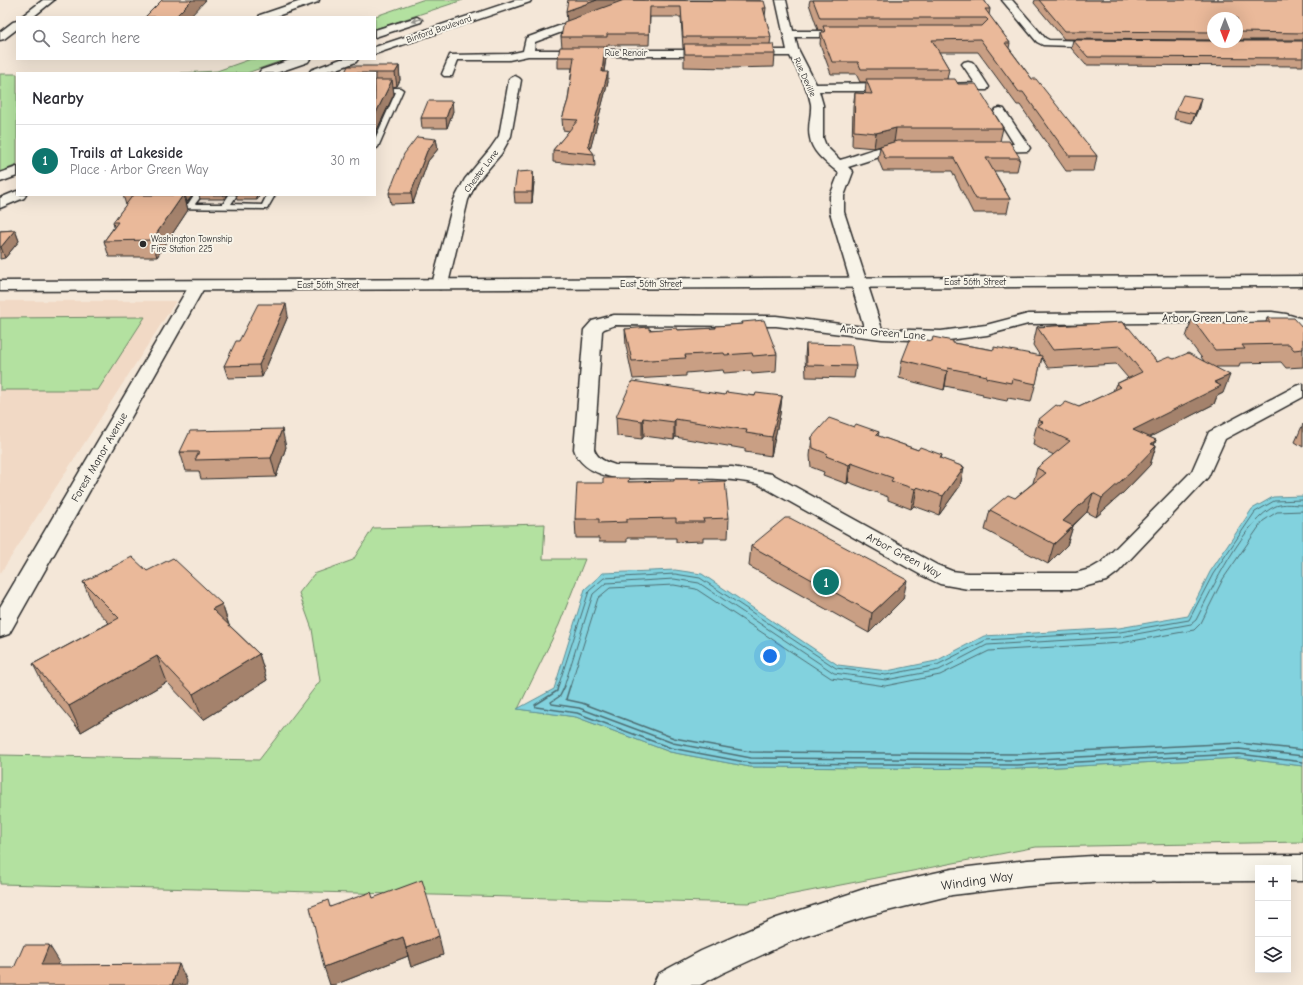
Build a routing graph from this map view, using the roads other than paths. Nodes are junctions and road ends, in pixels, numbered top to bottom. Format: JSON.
{"nodes":[{"id":1,"x":49,"y":0,"type":"edge"},
{"id":2,"x":314,"y":0,"type":"edge"},
{"id":3,"x":526,"y":0,"type":"edge"},
{"id":4,"x":637,"y":0,"type":"edge"},
{"id":5,"x":1006,"y":0,"type":"edge"},
{"id":6,"x":650,"y":2,"type":"edge"},
{"id":7,"x":780,"y":5,"type":"edge"},
{"id":8,"x":27,"y":16,"type":"edge"},
{"id":9,"x":267,"y":16,"type":"edge"},
{"id":10,"x":430,"y":16,"type":"dead end"},
{"id":11,"x":16,"y":25,"type":"edge"},
{"id":12,"x":376,"y":34,"type":"edge"},
{"id":13,"x":790,"y":34,"type":"junction"},
{"id":14,"x":861,"y":34,"type":"edge"},
{"id":15,"x":0,"y":37,"type":"edge"},
{"id":16,"x":1113,"y":44,"type":"edge"},
{"id":17,"x":376,"y":51,"type":"edge"},
{"id":18,"x":528,"y":53,"type":"junction"},
{"id":19,"x":723,"y":53,"type":"edge"},
{"id":20,"x":739,"y":53,"type":"edge"},
{"id":21,"x":794,"y":53,"type":"junction"},
{"id":22,"x":301,"y":60,"type":"edge"},
{"id":23,"x":349,"y":60,"type":"edge"},
{"id":24,"x":968,"y":64,"type":"dead end"},
{"id":25,"x":268,"y":72,"type":"edge"},
{"id":26,"x":318,"y":72,"type":"edge"},
{"id":27,"x":448,"y":74,"type":"dead end"},
{"id":28,"x":515,"y":80,"type":"dead end"},
{"id":29,"x":904,"y":87,"type":"edge"},
{"id":30,"x":935,"y":87,"type":"edge"},
{"id":31,"x":812,"y":88,"type":"junction"},
{"id":32,"x":376,"y":90,"type":"edge"},
{"id":33,"x":1000,"y":112,"type":"dead end"},
{"id":34,"x":376,"y":145,"type":"edge"},
{"id":35,"x":924,"y":148,"type":"edge"},
{"id":36,"x":970,"y":148,"type":"edge"},
{"id":37,"x":839,"y":165,"type":"junction"},
{"id":38,"x":16,"y":171,"type":"edge"},
{"id":39,"x":0,"y":178,"type":"edge"},
{"id":40,"x":17,"y":196,"type":"edge"},
{"id":41,"x":165,"y":196,"type":"edge"},
{"id":42,"x":197,"y":196,"type":"edge"},
{"id":43,"x":232,"y":196,"type":"edge"},
{"id":44,"x":270,"y":196,"type":"edge"},
{"id":45,"x":0,"y":203,"type":"edge"},
{"id":46,"x":190,"y":206,"type":"junction"},
{"id":47,"x":226,"y":206,"type":"junction"},
{"id":48,"x":1303,"y":281,"type":"edge"},
{"id":49,"x":860,"y":283,"type":"junction"},
{"id":50,"x":440,"y":284,"type":"junction"},
{"id":51,"x":0,"y":286,"type":"edge"},
{"id":52,"x":197,"y":286,"type":"junction"},
{"id":53,"x":1303,"y":325,"type":"edge"},
{"id":54,"x":874,"y":332,"type":"junction"},
{"id":55,"x":589,"y":387,"type":"joint"},
{"id":56,"x":1303,"y":390,"type":"edge"},
{"id":57,"x":0,"y":628,"type":"edge"},
{"id":58,"x":1303,"y":868,"type":"edge"},
{"id":59,"x":670,"y":985,"type":"edge"}],
"edges":[{"from":1,"to":8,"type":"street"},
{"from":2,"to":9,"type":"street"},
{"from":3,"to":17,"type":"street","name":"Binford Boulevard"},
{"from":4,"to":6,"type":"street"},
{"from":4,"to":18,"type":"street"},
{"from":5,"to":16,"type":"street"},
{"from":7,"to":13,"type":"street","name":"Rue Deville"},
{"from":10,"to":12,"type":"street","name":"Binford Boulevard","one_way":true},
{"from":11,"to":15,"type":"street"},
{"from":13,"to":14,"type":"street"},
{"from":13,"to":21,"type":"street","name":"Rue Deville"},
{"from":18,"to":19,"type":"street","name":"Rue Renoir"},
{"from":18,"to":27,"type":"street","name":"Rue Renoir"},
{"from":20,"to":21,"type":"street"},
{"from":21,"to":31,"type":"street","name":"Rue Deville"},
{"from":22,"to":25,"type":"street"},
{"from":23,"to":26,"type":"street"},
{"from":24,"to":30,"type":"street"},
{"from":28,"to":50,"type":"street","name":"Chester Lane"},
{"from":29,"to":31,"type":"street"},
{"from":31,"to":37,"type":"street","name":"Rue Deville"},
{"from":32,"to":34,"type":"lane"},
{"from":33,"to":36,"type":"street"},
{"from":35,"to":37,"type":"street"},
{"from":37,"to":49,"type":"street"},
{"from":38,"to":39,"type":"street"},
{"from":40,"to":45,"type":"street"},
{"from":41,"to":46,"type":"lane"},
{"from":42,"to":46,"type":"lane"},
{"from":43,"to":47,"type":"lane"},
{"from":44,"to":47,"type":"lane"},
{"from":46,"to":47,"type":"lane"},
{"from":48,"to":49,"type":"street","name":"East 56th Street"},
{"from":49,"to":50,"type":"street","name":"East 56th Street"},
{"from":49,"to":54,"type":"street"},
{"from":50,"to":52,"type":"street","name":"East 56th Street"},
{"from":51,"to":52,"type":"street","name":"East 56th Street"},
{"from":52,"to":57,"type":"street","name":"Forest Manor Avenue"},
{"from":53,"to":54,"type":"street","name":"Arbor Green Lane"},
{"from":54,"to":55,"type":"street","name":"Arbor Green Lane"},
{"from":55,"to":56,"type":"street","name":"Arbor Green Way"},
{"from":58,"to":59,"type":"street","name":"Winding Way"}]}
